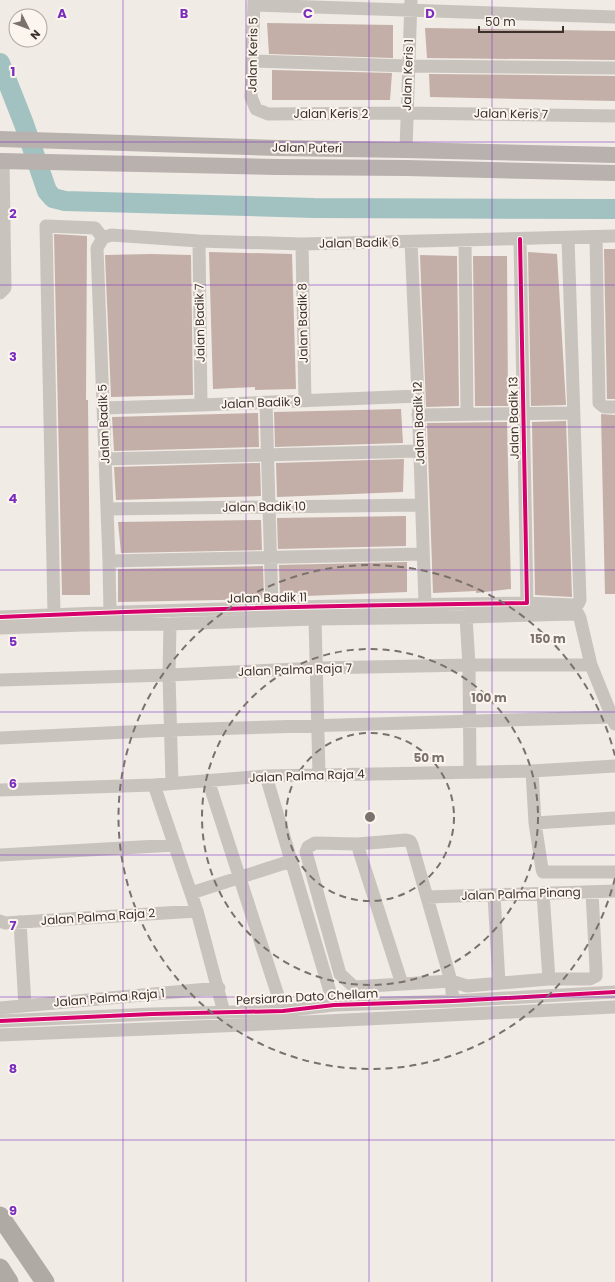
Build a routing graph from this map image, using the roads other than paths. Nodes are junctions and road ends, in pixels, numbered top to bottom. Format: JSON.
{"nodes":[{"id":1,"x":254,"y":3,"type":"edge"},
{"id":2,"x":411,"y":5,"type":"edge"},
{"id":3,"x":615,"y":17,"type":"edge"},
{"id":4,"x":252,"y":61,"type":"junction"},
{"id":5,"x":408,"y":66,"type":"junction"},
{"id":6,"x":615,"y":68,"type":"edge"},
{"id":7,"x":256,"y":109,"type":"joint"},
{"id":8,"x":407,"y":113,"type":"junction"},
{"id":9,"x":615,"y":116,"type":"edge"},
{"id":10,"x":7,"y":140,"type":"edge"},
{"id":11,"x":278,"y":148,"type":"junction"},
{"id":12,"x":406,"y":150,"type":"junction"},
{"id":13,"x":615,"y":156,"type":"edge"},
{"id":14,"x":6,"y":161,"type":"edge"},
{"id":15,"x":277,"y":167,"type":"junction"},
{"id":16,"x":615,"y":173,"type":"edge"},
{"id":17,"x":2,"y":211,"type":"edge"},
{"id":18,"x":615,"y":236,"type":"edge"},
{"id":19,"x":596,"y":237,"type":"junction"},
{"id":20,"x":103,"y":238,"type":"junction"},
{"id":21,"x":568,"y":238,"type":"junction"},
{"id":22,"x":520,"y":239,"type":"junction"},
{"id":23,"x":465,"y":240,"type":"junction"},
{"id":24,"x":199,"y":241,"type":"junction"},
{"id":25,"x":411,"y":242,"type":"junction"},
{"id":26,"x":302,"y":244,"type":"junction"},
{"id":27,"x":0,"y":293,"type":"edge"},
{"id":28,"x":418,"y":396,"type":"junction"},
{"id":29,"x":305,"y":401,"type":"junction"},
{"id":30,"x":266,"y":403,"type":"junction"},
{"id":31,"x":201,"y":405,"type":"junction"},
{"id":32,"x":103,"y":408,"type":"junction"},
{"id":33,"x":615,"y":408,"type":"edge"},
{"id":34,"x":524,"y":413,"type":"junction"},
{"id":35,"x":574,"y":413,"type":"junction"},
{"id":36,"x":467,"y":414,"type":"junction"},
{"id":37,"x":418,"y":415,"type":"junction"},
{"id":38,"x":420,"y":451,"type":"junction"},
{"id":39,"x":267,"y":455,"type":"junction"},
{"id":40,"x":105,"y":459,"type":"junction"},
{"id":41,"x":422,"y":504,"type":"junction"},
{"id":42,"x":269,"y":507,"type":"junction"},
{"id":43,"x":107,"y":509,"type":"junction"},
{"id":44,"x":423,"y":554,"type":"junction"},
{"id":45,"x":270,"y":557,"type":"junction"},
{"id":46,"x":109,"y":561,"type":"junction"},
{"id":47,"x":527,"y":600,"type":"junction"},
{"id":48,"x":425,"y":604,"type":"junction"},
{"id":49,"x":272,"y":608,"type":"junction"},
{"id":50,"x":110,"y":612,"type":"junction"},
{"id":51,"x":54,"y":614,"type":"junction"},
{"id":52,"x":0,"y":617,"type":"edge"},
{"id":53,"x":466,"y":617,"type":"junction"},
{"id":54,"x":315,"y":619,"type":"junction"},
{"id":55,"x":170,"y":624,"type":"junction"},
{"id":56,"x":0,"y":628,"type":"edge"},
{"id":57,"x":469,"y":665,"type":"junction"},
{"id":58,"x":591,"y":665,"type":"junction"},
{"id":59,"x":317,"y":668,"type":"junction"},
{"id":60,"x":169,"y":675,"type":"junction"},
{"id":61,"x":0,"y":680,"type":"edge"},
{"id":62,"x":614,"y":720,"type":"edge"},
{"id":63,"x":470,"y":721,"type":"junction"},
{"id":64,"x":318,"y":726,"type":"junction"},
{"id":65,"x":170,"y":730,"type":"junction"},
{"id":66,"x":0,"y":738,"type":"edge"},
{"id":67,"x":615,"y":766,"type":"edge"},
{"id":68,"x":532,"y":771,"type":"junction"},
{"id":69,"x":470,"y":772,"type":"junction"},
{"id":70,"x":319,"y":774,"type":"junction"},
{"id":71,"x":266,"y":776,"type":"junction"},
{"id":72,"x":208,"y":780,"type":"junction"},
{"id":73,"x":172,"y":783,"type":"junction"},
{"id":74,"x":154,"y":784,"type":"junction"},
{"id":75,"x":0,"y":790,"type":"edge"},
{"id":76,"x":615,"y":818,"type":"edge"},
{"id":77,"x":535,"y":823,"type":"junction"},
{"id":78,"x":357,"y":844,"type":"junction"},
{"id":79,"x":175,"y":845,"type":"junction"},
{"id":80,"x":0,"y":855,"type":"edge"},
{"id":81,"x":291,"y":861,"type":"junction"},
{"id":82,"x":615,"y":872,"type":"edge"},
{"id":83,"x":239,"y":878,"type":"junction"},
{"id":84,"x":615,"y":891,"type":"edge"},
{"id":85,"x":592,"y":892,"type":"junction"},
{"id":86,"x":191,"y":893,"type":"junction"},
{"id":87,"x":543,"y":893,"type":"junction"},
{"id":88,"x":494,"y":895,"type":"junction"},
{"id":89,"x":427,"y":897,"type":"junction"},
{"id":90,"x":197,"y":911,"type":"junction"},
{"id":91,"x":0,"y":921,"type":"edge"},
{"id":92,"x":20,"y":922,"type":"junction"},
{"id":93,"x":549,"y":979,"type":"junction"},
{"id":94,"x":451,"y":981,"type":"junction"},
{"id":95,"x":499,"y":983,"type":"junction"},
{"id":96,"x":402,"y":984,"type":"junction"},
{"id":97,"x":219,"y":988,"type":"junction"},
{"id":98,"x":615,"y":992,"type":"edge"},
{"id":99,"x":453,"y":1001,"type":"junction"},
{"id":100,"x":334,"y":1005,"type":"junction"},
{"id":101,"x":25,"y":1006,"type":"junction"},
{"id":102,"x":615,"y":1007,"type":"edge"},
{"id":103,"x":0,"y":1008,"type":"edge"},
{"id":104,"x":283,"y":1010,"type":"junction"},
{"id":105,"x":225,"y":1012,"type":"junction"},
{"id":106,"x":0,"y":1021,"type":"edge"},
{"id":107,"x":228,"y":1026,"type":"junction"},
{"id":108,"x":0,"y":1035,"type":"edge"},
{"id":109,"x":0,"y":1216,"type":"edge"},
{"id":110,"x":0,"y":1268,"type":"edge"},
{"id":111,"x":9,"y":1282,"type":"edge"},
{"id":112,"x":45,"y":1282,"type":"edge"}],
"edges":[{"from":1,"to":2,"type":"street"},
{"from":1,"to":4,"type":"street","name":"Jalan Keris 5"},
{"from":2,"to":3,"type":"street"},
{"from":2,"to":5,"type":"street","name":"Jalan Keris 1"},
{"from":4,"to":5,"type":"street"},
{"from":4,"to":7,"type":"street","name":"Jalan Keris 5"},
{"from":5,"to":6,"type":"street"},
{"from":5,"to":8,"type":"street","name":"Jalan Keris 1"},
{"from":7,"to":8,"type":"street","name":"Jalan Keris 2"},
{"from":8,"to":9,"type":"street","name":"Jalan Keris 7"},
{"from":8,"to":12,"type":"street","name":"Jalan Keris 1"},
{"from":10,"to":11,"type":"main road","name":"Jalan Puteri"},
{"from":11,"to":12,"type":"main road","name":"Jalan Puteri"},
{"from":11,"to":15,"type":"main road"},
{"from":12,"to":13,"type":"main road","name":"Jalan Puteri"},
{"from":14,"to":15,"type":"main road","name":"Jalan Puteri"},
{"from":14,"to":17,"type":"street"},
{"from":15,"to":16,"type":"main road","name":"Jalan Puteri"},
{"from":17,"to":27,"type":"street"},
{"from":18,"to":19,"type":"street","name":"Jalan Badik 6"},
{"from":19,"to":21,"type":"street","name":"Jalan Badik 6"},
{"from":19,"to":33,"type":"street"},
{"from":20,"to":24,"type":"street","name":"Jalan Badik 6"},
{"from":20,"to":32,"type":"street","name":"Jalan Badik 5"},
{"from":20,"to":51,"type":"street"},
{"from":21,"to":22,"type":"street","name":"Jalan Badik 6"},
{"from":21,"to":35,"type":"street"},
{"from":22,"to":23,"type":"street","name":"Jalan Badik 6"},
{"from":22,"to":34,"type":"street","name":"Jalan Badik 13"},
{"from":23,"to":25,"type":"street","name":"Jalan Badik 6"},
{"from":23,"to":36,"type":"street"},
{"from":24,"to":26,"type":"street","name":"Jalan Badik 6"},
{"from":24,"to":31,"type":"street","name":"Jalan Badik 7"},
{"from":25,"to":26,"type":"street","name":"Jalan Badik 6"},
{"from":25,"to":28,"type":"street","name":"Jalan Badik 12"},
{"from":26,"to":29,"type":"street","name":"Jalan Badik 8"},
{"from":28,"to":29,"type":"street","name":"Jalan Badik 9"},
{"from":28,"to":37,"type":"street","name":"Jalan Badik 12"},
{"from":29,"to":30,"type":"street","name":"Jalan Badik 9"},
{"from":30,"to":31,"type":"street","name":"Jalan Badik 9"},
{"from":30,"to":39,"type":"street"},
{"from":31,"to":32,"type":"street","name":"Jalan Badik 9"},
{"from":32,"to":40,"type":"street","name":"Jalan Badik 5"},
{"from":34,"to":35,"type":"street"},
{"from":34,"to":36,"type":"street"},
{"from":34,"to":47,"type":"street","name":"Jalan Badik 13"},
{"from":35,"to":47,"type":"street","name":"Jalan Badik 11"},
{"from":36,"to":37,"type":"street"},
{"from":37,"to":38,"type":"street","name":"Jalan Badik 12"},
{"from":38,"to":39,"type":"street"},
{"from":38,"to":41,"type":"street","name":"Jalan Badik 12"},
{"from":39,"to":40,"type":"street"},
{"from":39,"to":42,"type":"street"},
{"from":40,"to":43,"type":"street","name":"Jalan Badik 5"},
{"from":41,"to":42,"type":"street","name":"Jalan Badik 10"},
{"from":41,"to":44,"type":"street","name":"Jalan Badik 12"},
{"from":42,"to":43,"type":"street","name":"Jalan Badik 10"},
{"from":42,"to":45,"type":"street"},
{"from":43,"to":46,"type":"street","name":"Jalan Badik 5"},
{"from":44,"to":45,"type":"street"},
{"from":44,"to":48,"type":"street","name":"Jalan Badik 12"},
{"from":45,"to":46,"type":"street"},
{"from":45,"to":49,"type":"street"},
{"from":46,"to":50,"type":"street","name":"Jalan Badik 5"},
{"from":47,"to":48,"type":"street","name":"Jalan Badik 11"},
{"from":48,"to":49,"type":"street","name":"Jalan Badik 11"},
{"from":49,"to":50,"type":"street","name":"Jalan Badik 11"},
{"from":50,"to":51,"type":"street","name":"Jalan Badik 11"},
{"from":51,"to":52,"type":"street","name":"Jalan Badik 11"},
{"from":53,"to":54,"type":"street"},
{"from":53,"to":57,"type":"street"},
{"from":53,"to":58,"type":"street"},
{"from":54,"to":55,"type":"street"},
{"from":54,"to":59,"type":"street"},
{"from":55,"to":56,"type":"street"},
{"from":55,"to":60,"type":"street"},
{"from":57,"to":58,"type":"street","name":"Jalan Palma Raja 7"},
{"from":57,"to":59,"type":"street","name":"Jalan Palma Raja 7"},
{"from":57,"to":63,"type":"street"},
{"from":58,"to":62,"type":"street"},
{"from":59,"to":60,"type":"street","name":"Jalan Palma Raja 7"},
{"from":59,"to":64,"type":"street"},
{"from":60,"to":61,"type":"street","name":"Jalan Palma Raja 7"},
{"from":60,"to":65,"type":"street"},
{"from":62,"to":63,"type":"street"},
{"from":63,"to":64,"type":"street"},
{"from":63,"to":69,"type":"street"},
{"from":64,"to":65,"type":"street"},
{"from":64,"to":70,"type":"street"},
{"from":65,"to":66,"type":"street"},
{"from":65,"to":73,"type":"street"},
{"from":67,"to":68,"type":"street","name":"Jalan Palma Raja 4"},
{"from":68,"to":69,"type":"street","name":"Jalan Palma Raja 4"},
{"from":68,"to":77,"type":"street"},
{"from":69,"to":70,"type":"street","name":"Jalan Palma Raja 4"},
{"from":70,"to":71,"type":"street","name":"Jalan Palma Raja 4"},
{"from":71,"to":72,"type":"street","name":"Jalan Palma Raja 4"},
{"from":71,"to":81,"type":"street"},
{"from":72,"to":73,"type":"street","name":"Jalan Palma Raja 4"},
{"from":72,"to":83,"type":"street"},
{"from":73,"to":74,"type":"street","name":"Jalan Palma Raja 4"},
{"from":74,"to":75,"type":"street","name":"Jalan Palma Raja 4"},
{"from":74,"to":79,"type":"street"},
{"from":76,"to":77,"type":"street"},
{"from":77,"to":82,"type":"street"},
{"from":78,"to":89,"type":"street"},
{"from":78,"to":96,"type":"street"},
{"from":78,"to":96,"type":"street"},
{"from":79,"to":80,"type":"street"},
{"from":79,"to":86,"type":"street"},
{"from":81,"to":83,"type":"street"},
{"from":81,"to":100,"type":"street"},
{"from":83,"to":86,"type":"street"},
{"from":83,"to":104,"type":"street"},
{"from":84,"to":85,"type":"street","name":"Jalan Palma Pinang"},
{"from":85,"to":87,"type":"street","name":"Jalan Palma Pinang"},
{"from":85,"to":93,"type":"street"},
{"from":86,"to":90,"type":"street"},
{"from":87,"to":88,"type":"street","name":"Jalan Palma Pinang"},
{"from":87,"to":93,"type":"street"},
{"from":88,"to":89,"type":"street","name":"Jalan Palma Pinang"},
{"from":88,"to":95,"type":"street"},
{"from":89,"to":94,"type":"street"},
{"from":90,"to":92,"type":"street","name":"Jalan Palma Raja 2"},
{"from":90,"to":97,"type":"street"},
{"from":91,"to":92,"type":"street","name":"Jalan Palma Raja 2"},
{"from":92,"to":101,"type":"street"},
{"from":93,"to":95,"type":"street"},
{"from":94,"to":95,"type":"street"},
{"from":94,"to":96,"type":"street"},
{"from":94,"to":99,"type":"street"},
{"from":97,"to":101,"type":"street","name":"Jalan Palma Raja 1"},
{"from":97,"to":105,"type":"street"},
{"from":98,"to":99,"type":"street","name":"Persiaran Dato Chellam"},
{"from":99,"to":100,"type":"street","name":"Persiaran Dato Chellam"},
{"from":100,"to":104,"type":"street","name":"Persiaran Dato Chellam"},
{"from":101,"to":103,"type":"street","name":"Jalan Palma Raja 1"},
{"from":102,"to":107,"type":"street","name":"Persiaran Dato Chellam"},
{"from":104,"to":105,"type":"street","name":"Persiaran Dato Chellam"},
{"from":105,"to":106,"type":"street","name":"Persiaran Dato Chellam"},
{"from":105,"to":107,"type":"street"},
{"from":107,"to":108,"type":"street","name":"Persiaran Dato Chellam"},
{"from":109,"to":112,"type":"highway"},
{"from":110,"to":111,"type":"highway"}]}
